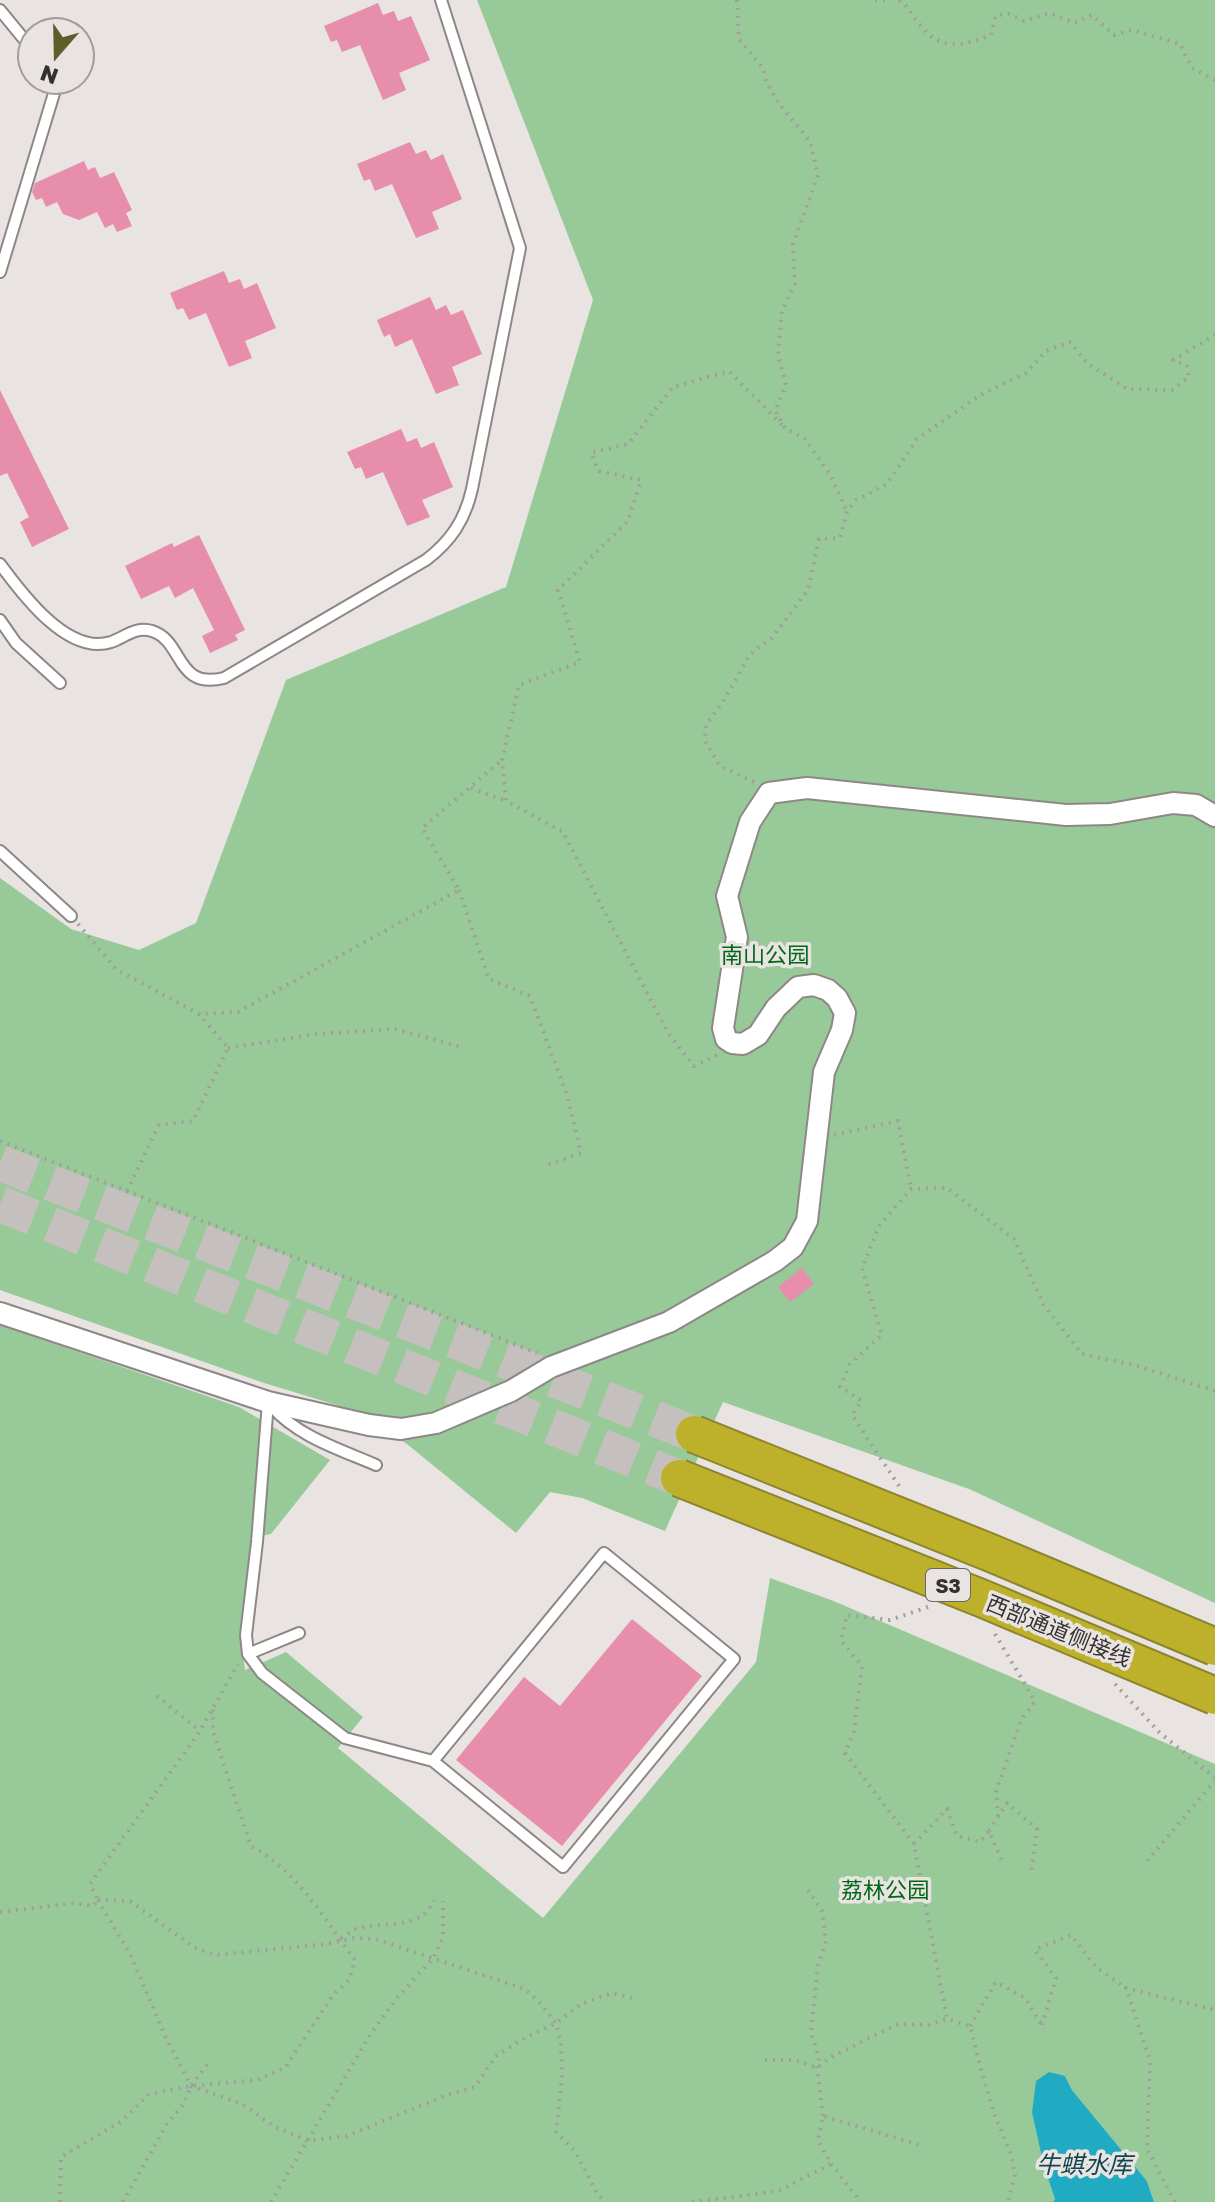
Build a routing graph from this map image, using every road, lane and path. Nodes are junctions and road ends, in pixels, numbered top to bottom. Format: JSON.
{"nodes":[{"id":1,"x":441,"y":0,"type":"edge"},
{"id":2,"x":737,"y":0,"type":"edge"},
{"id":3,"x":875,"y":0,"type":"edge"},
{"id":4,"x":886,"y":0,"type":"edge"},
{"id":5,"x":899,"y":0,"type":"edge"},
{"id":6,"x":0,"y":10,"type":"edge"},
{"id":7,"x":16,"y":30,"type":"edge"},
{"id":8,"x":1215,"y":80,"type":"edge"},
{"id":9,"x":53,"y":96,"type":"edge"},
{"id":10,"x":0,"y":272,"type":"edge"},
{"id":11,"x":1215,"y":335,"type":"edge"},
{"id":12,"x":785,"y":428,"type":"junction"},
{"id":13,"x":847,"y":512,"type":"junction"},
{"id":14,"x":0,"y":564,"type":"edge"},
{"id":15,"x":0,"y":620,"type":"edge"},
{"id":16,"x":60,"y":683,"type":"dead end"},
{"id":17,"x":502,"y":760,"type":"junction"},
{"id":18,"x":470,"y":787,"type":"junction"},
{"id":19,"x":769,"y":793,"type":"junction"},
{"id":20,"x":506,"y":801,"type":"junction"},
{"id":21,"x":1215,"y":816,"type":"edge"},
{"id":22,"x":0,"y":851,"type":"edge"},
{"id":23,"x":459,"y":890,"type":"junction"},
{"id":24,"x":71,"y":916,"type":"joint"},
{"id":25,"x":199,"y":1014,"type":"junction"},
{"id":26,"x":743,"y":1044,"type":"junction"},
{"id":27,"x":459,"y":1046,"type":"dead end"},
{"id":28,"x":228,"y":1048,"type":"junction"},
{"id":29,"x":816,"y":1138,"type":"junction"},
{"id":30,"x":0,"y":1141,"type":"edge"},
{"id":31,"x":548,"y":1165,"type":"dead end"},
{"id":32,"x":911,"y":1189,"type":"dead end"},
{"id":33,"x":127,"y":1191,"type":"junction"},
{"id":34,"x":0,"y":1313,"type":"edge"},
{"id":35,"x":562,"y":1363,"type":"junction"},
{"id":36,"x":268,"y":1402,"type":"junction"},
{"id":37,"x":694,"y":1434,"type":"tunnel mouth"},
{"id":38,"x":376,"y":1465,"type":"dead end"},
{"id":39,"x":679,"y":1478,"type":"tunnel mouth"},
{"id":40,"x":994,"y":1632,"type":"dead end"},
{"id":41,"x":299,"y":1633,"type":"dead end"},
{"id":42,"x":1215,"y":1647,"type":"edge"},
{"id":43,"x":248,"y":1654,"type":"junction"},
{"id":44,"x":1113,"y":1683,"type":"dead end"},
{"id":45,"x":157,"y":1696,"type":"dead end"},
{"id":46,"x":1215,"y":1696,"type":"edge"},
{"id":47,"x":213,"y":1709,"type":"junction"},
{"id":48,"x":200,"y":1731,"type":"junction"},
{"id":49,"x":433,"y":1761,"type":"junction"},
{"id":50,"x":1215,"y":1780,"type":"edge"},
{"id":51,"x":998,"y":1816,"type":"junction"},
{"id":52,"x":989,"y":1831,"type":"junction"},
{"id":53,"x":914,"y":1844,"type":"dead end"},
{"id":54,"x":1002,"y":1861,"type":"dead end"},
{"id":55,"x":1147,"y":1861,"type":"dead end"},
{"id":56,"x":1031,"y":1873,"type":"dead end"},
{"id":57,"x":808,"y":1890,"type":"dead end"},
{"id":58,"x":98,"y":1900,"type":"junction"},
{"id":59,"x":434,"y":1900,"type":"dead end"},
{"id":60,"x":443,"y":1901,"type":"dead end"},
{"id":61,"x":0,"y":1912,"type":"edge"},
{"id":62,"x":339,"y":1939,"type":"junction"},
{"id":63,"x":434,"y":1957,"type":"junction"},
{"id":64,"x":1126,"y":1988,"type":"junction"},
{"id":65,"x":632,"y":1998,"type":"dead end"},
{"id":66,"x":1215,"y":2010,"type":"edge"},
{"id":67,"x":556,"y":2023,"type":"junction"},
{"id":68,"x":970,"y":2026,"type":"junction"},
{"id":69,"x":765,"y":2060,"type":"dead end"},
{"id":70,"x":210,"y":2061,"type":"dead end"},
{"id":71,"x":817,"y":2068,"type":"junction"},
{"id":72,"x":191,"y":2086,"type":"junction"},
{"id":73,"x":823,"y":2116,"type":"junction"},
{"id":74,"x":308,"y":2141,"type":"junction"},
{"id":75,"x":920,"y":2145,"type":"dead end"},
{"id":76,"x":831,"y":2164,"type":"junction"},
{"id":77,"x":60,"y":2202,"type":"edge"},
{"id":78,"x":123,"y":2202,"type":"edge"},
{"id":79,"x":271,"y":2202,"type":"edge"},
{"id":80,"x":606,"y":2202,"type":"edge"},
{"id":81,"x":692,"y":2202,"type":"edge"},
{"id":82,"x":861,"y":2202,"type":"edge"},
{"id":83,"x":1008,"y":2202,"type":"edge"},
{"id":84,"x":1175,"y":2202,"type":"edge"}],
"edges":[{"from":1,"to":14,"type":"lane"},
{"from":2,"to":12,"type":"path"},
{"from":3,"to":4,"type":"path"},
{"from":5,"to":8,"type":"path"},
{"from":6,"to":7,"type":"lane"},
{"from":9,"to":10,"type":"lane"},
{"from":11,"to":13,"type":"path"},
{"from":12,"to":13,"type":"path"},
{"from":12,"to":17,"type":"path"},
{"from":13,"to":19,"type":"path"},
{"from":15,"to":16,"type":"lane"},
{"from":17,"to":18,"type":"path"},
{"from":17,"to":20,"type":"path"},
{"from":18,"to":20,"type":"path"},
{"from":18,"to":23,"type":"path"},
{"from":19,"to":21,"type":"street"},
{"from":19,"to":26,"type":"street"},
{"from":20,"to":26,"type":"path"},
{"from":22,"to":24,"type":"lane"},
{"from":23,"to":25,"type":"path"},
{"from":23,"to":31,"type":"path"},
{"from":24,"to":25,"type":"path"},
{"from":25,"to":28,"type":"path"},
{"from":26,"to":29,"type":"street"},
{"from":27,"to":28,"type":"path"},
{"from":28,"to":33,"type":"path"},
{"from":29,"to":32,"type":"path"},
{"from":29,"to":35,"type":"street"},
{"from":30,"to":33,"type":"path"},
{"from":33,"to":35,"type":"path"},
{"from":34,"to":36,"type":"street"},
{"from":35,"to":36,"type":"street"},
{"from":36,"to":38,"type":"lane"},
{"from":36,"to":43,"type":"lane"},
{"from":37,"to":42,"type":"highway","name":"西部通道侧接线","number":"S3","bridge":true},
{"from":39,"to":46,"type":"highway","name":"西部通道侧接线","number":"S3","bridge":true},
{"from":40,"to":51,"type":"path"},
{"from":41,"to":43,"type":"lane"},
{"from":43,"to":47,"type":"path"},
{"from":43,"to":49,"type":"lane"},
{"from":44,"to":50,"type":"path"},
{"from":45,"to":48,"type":"path"},
{"from":47,"to":48,"type":"path"},
{"from":47,"to":62,"type":"path"},
{"from":48,"to":58,"type":"path"},
{"from":49,"to":49,"type":"lane"},
{"from":50,"to":55,"type":"path"},
{"from":51,"to":52,"type":"path"},
{"from":51,"to":56,"type":"path"},
{"from":52,"to":53,"type":"path"},
{"from":52,"to":54,"type":"path"},
{"from":57,"to":71,"type":"path"},
{"from":58,"to":61,"type":"path"},
{"from":58,"to":62,"type":"path"},
{"from":58,"to":72,"type":"path"},
{"from":59,"to":62,"type":"path"},
{"from":60,"to":63,"type":"path"},
{"from":62,"to":63,"type":"path"},
{"from":62,"to":72,"type":"path"},
{"from":63,"to":67,"type":"path"},
{"from":63,"to":74,"type":"path"},
{"from":64,"to":66,"type":"path"},
{"from":64,"to":68,"type":"path"},
{"from":64,"to":84,"type":"path"},
{"from":65,"to":67,"type":"path"},
{"from":67,"to":74,"type":"path"},
{"from":67,"to":80,"type":"path"},
{"from":68,"to":71,"type":"path"},
{"from":68,"to":83,"type":"path"},
{"from":69,"to":71,"type":"path"},
{"from":70,"to":72,"type":"path"},
{"from":71,"to":73,"type":"path"},
{"from":72,"to":74,"type":"path"},
{"from":72,"to":77,"type":"path"},
{"from":72,"to":78,"type":"path"},
{"from":73,"to":75,"type":"path"},
{"from":73,"to":76,"type":"path"},
{"from":74,"to":79,"type":"path"},
{"from":76,"to":81,"type":"path"},
{"from":76,"to":82,"type":"path"}]}
